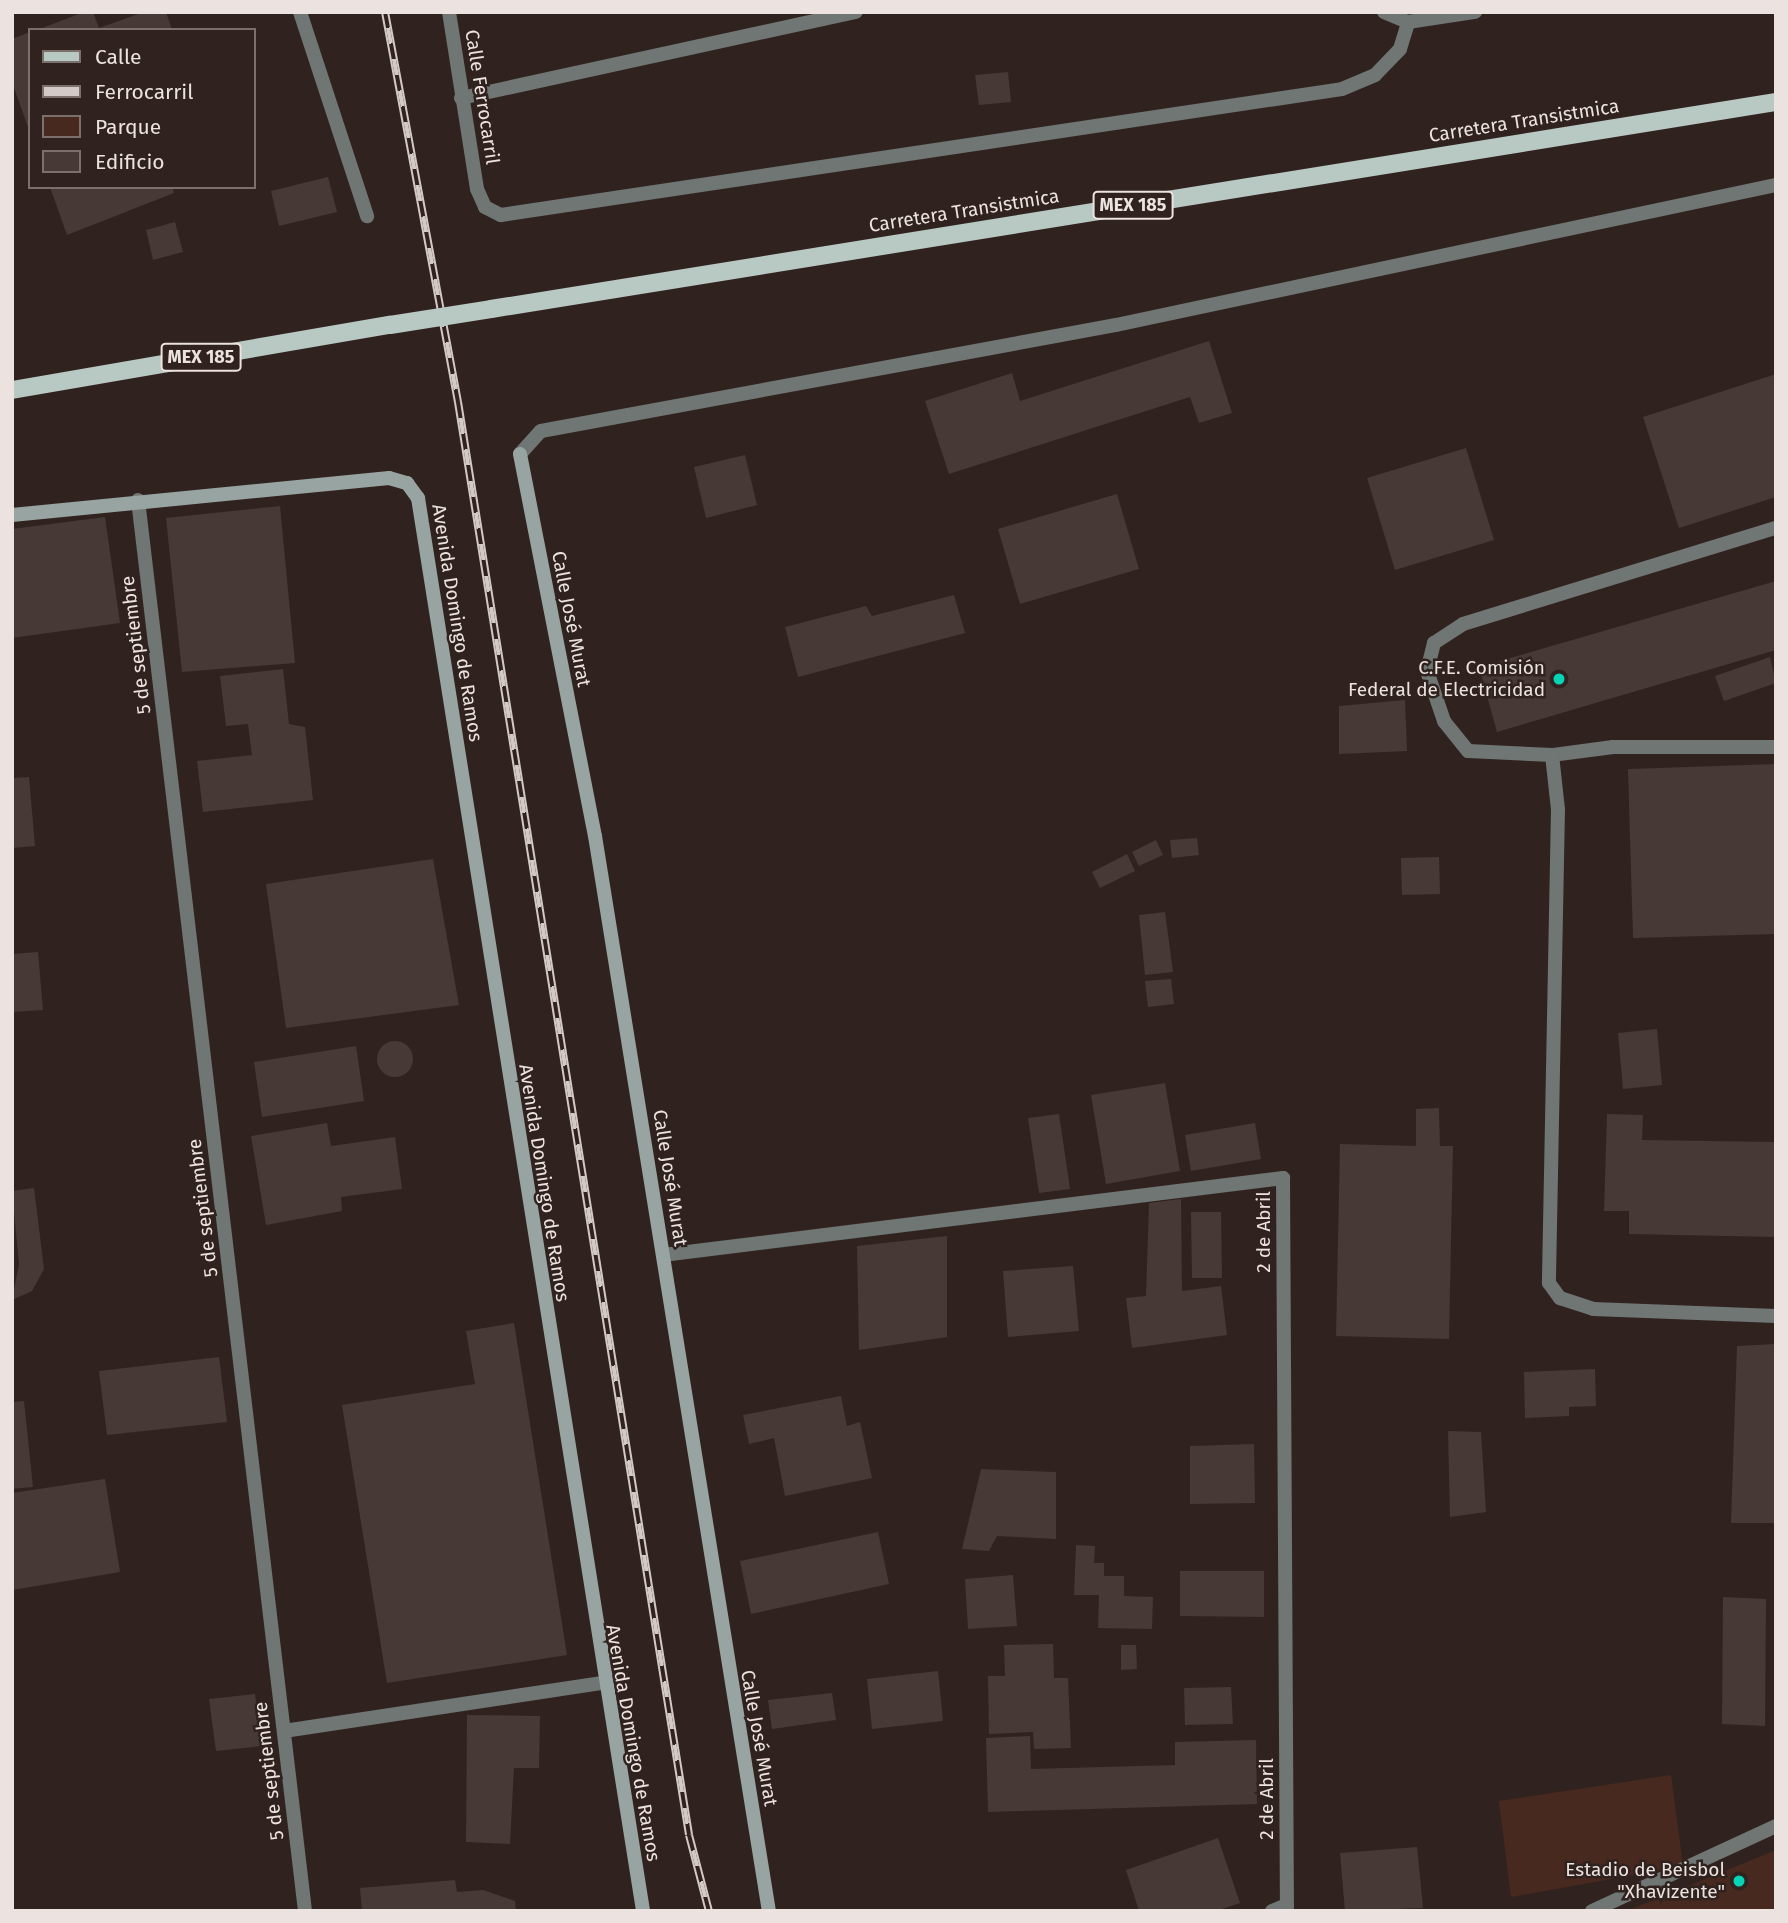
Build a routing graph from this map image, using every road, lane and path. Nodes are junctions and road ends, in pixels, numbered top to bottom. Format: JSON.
{"nodes":[{"id":1,"x":300,"y":12,"type":"edge"},
{"id":2,"x":449,"y":12,"type":"edge"},
{"id":3,"x":856,"y":12,"type":"edge"},
{"id":4,"x":1384,"y":12,"type":"edge"},
{"id":5,"x":1475,"y":12,"type":"edge"},
{"id":6,"x":1408,"y":22,"type":"junction"},
{"id":7,"x":461,"y":98,"type":"junction"},
{"id":8,"x":1776,"y":102,"type":"edge"},
{"id":9,"x":1776,"y":185,"type":"edge"},
{"id":10,"x":367,"y":216,"type":"dead end"},
{"id":11,"x":12,"y":390,"type":"edge"},
{"id":12,"x":138,"y":500,"type":"junction"},
{"id":13,"x":12,"y":515,"type":"edge"},
{"id":14,"x":1776,"y":528,"type":"edge"},
{"id":15,"x":1776,"y":747,"type":"edge"},
{"id":16,"x":1552,"y":755,"type":"junction"},
{"id":17,"x":663,"y":1255,"type":"junction"},
{"id":18,"x":1776,"y":1316,"type":"edge"},
{"id":19,"x":602,"y":1683,"type":"junction"},
{"id":20,"x":284,"y":1731,"type":"junction"},
{"id":21,"x":1776,"y":1826,"type":"edge"},
{"id":22,"x":1287,"y":1908,"type":"edge"},
{"id":23,"x":305,"y":1911,"type":"edge"},
{"id":24,"x":643,"y":1911,"type":"edge"},
{"id":25,"x":769,"y":1911,"type":"edge"},
{"id":26,"x":1272,"y":1911,"type":"edge"},
{"id":27,"x":1591,"y":1911,"type":"edge"}],
"edges":[{"from":1,"to":10,"type":"street"},
{"from":2,"to":7,"type":"street","name":"Calle Ferrocarril"},
{"from":3,"to":7,"type":"street"},
{"from":4,"to":6,"type":"street"},
{"from":5,"to":6,"type":"street"},
{"from":6,"to":7,"type":"street","name":"Calle Ferrocarril"},
{"from":8,"to":11,"type":"main road","name":"Carretera Transistmica","number":"MEX 185","bridge":true},
{"from":9,"to":17,"type":"street","name":"Calle José Murat"},
{"from":12,"to":13,"type":"street"},
{"from":12,"to":19,"type":"street","name":"Avenida Domingo de Ramos"},
{"from":12,"to":20,"type":"street","name":"5 de septiembre"},
{"from":14,"to":16,"type":"street"},
{"from":15,"to":16,"type":"street"},
{"from":16,"to":18,"type":"street"},
{"from":17,"to":22,"type":"street","name":"2 de Abril"},
{"from":17,"to":25,"type":"street","name":"Calle José Murat"},
{"from":19,"to":20,"type":"street"},
{"from":19,"to":24,"type":"street","name":"Avenida Domingo de Ramos"},
{"from":20,"to":23,"type":"street","name":"5 de septiembre"},
{"from":21,"to":27,"type":"street"},
{"from":22,"to":26,"type":"street"}]}
